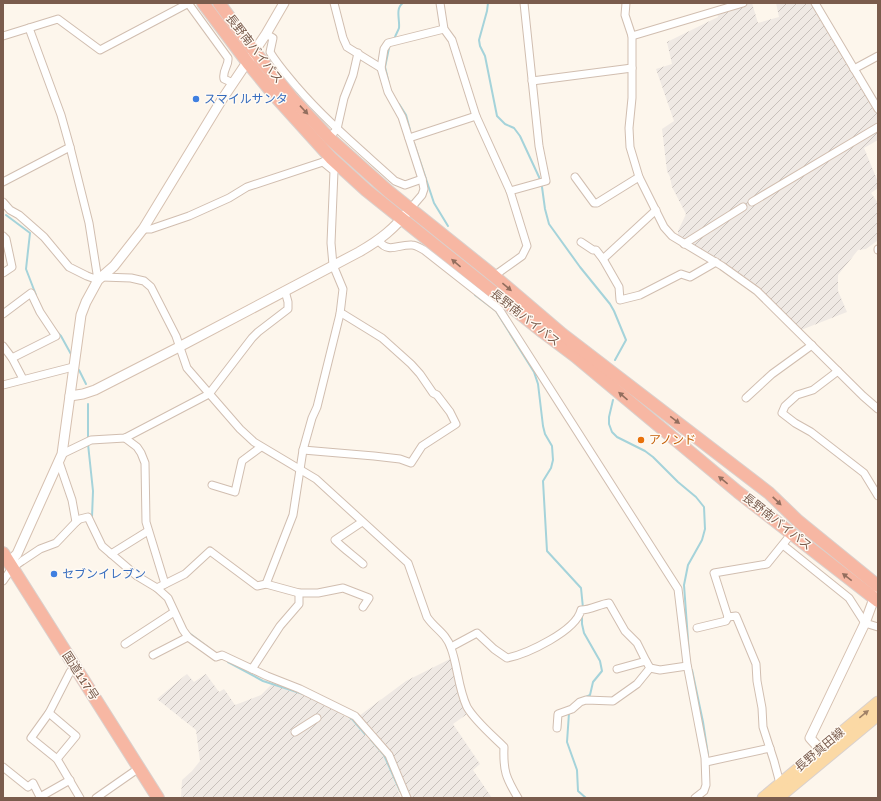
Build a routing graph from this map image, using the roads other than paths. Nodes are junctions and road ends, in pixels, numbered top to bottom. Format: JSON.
{"nodes":[{"id":1,"x":188,"y":3,"type":"edge"},
{"id":2,"x":203,"y":3,"type":"edge"},
{"id":3,"x":219,"y":3,"type":"edge"},
{"id":4,"x":284,"y":3,"type":"edge"},
{"id":5,"x":334,"y":3,"type":"edge"},
{"id":6,"x":440,"y":3,"type":"edge"},
{"id":7,"x":524,"y":3,"type":"edge"},
{"id":8,"x":626,"y":3,"type":"edge"},
{"id":9,"x":742,"y":3,"type":"edge"},
{"id":10,"x":814,"y":3,"type":"edge"},
{"id":11,"x":29,"y":28,"type":"junction"},
{"id":12,"x":444,"y":30,"type":"junction"},
{"id":13,"x":266,"y":34,"type":"junction"},
{"id":14,"x":3,"y":36,"type":"edge"},
{"id":15,"x":632,"y":36,"type":"junction"},
{"id":16,"x":254,"y":51,"type":"junction"},
{"id":17,"x":358,"y":53,"type":"junction"},
{"id":18,"x":878,"y":56,"type":"edge"},
{"id":19,"x":248,"y":63,"type":"junction"},
{"id":20,"x":381,"y":68,"type":"junction"},
{"id":21,"x":632,"y":68,"type":"junction"},
{"id":22,"x":854,"y":69,"type":"junction"},
{"id":23,"x":532,"y":80,"type":"junction"},
{"id":24,"x":234,"y":83,"type":"junction"},
{"id":25,"x":878,"y":109,"type":"edge"},
{"id":26,"x":476,"y":116,"type":"junction"},
{"id":27,"x":878,"y":127,"type":"edge"},
{"id":28,"x":333,"y":133,"type":"junction"},
{"id":29,"x":409,"y":138,"type":"junction"},
{"id":30,"x":70,"y":147,"type":"junction"},
{"id":31,"x":327,"y":160,"type":"junction"},
{"id":32,"x":575,"y":177,"type":"dead end"},
{"id":33,"x":640,"y":177,"type":"junction"},
{"id":34,"x":422,"y":179,"type":"junction"},
{"id":35,"x":3,"y":182,"type":"edge"},
{"id":36,"x":510,"y":191,"type":"junction"},
{"id":37,"x":3,"y":202,"type":"edge"},
{"id":38,"x":752,"y":202,"type":"dead end"},
{"id":39,"x":743,"y":207,"type":"dead end"},
{"id":40,"x":410,"y":209,"type":"junction"},
{"id":41,"x":10,"y":210,"type":"junction"},
{"id":42,"x":656,"y":210,"type":"junction"},
{"id":43,"x":3,"y":215,"type":"edge"},
{"id":44,"x":402,"y":219,"type":"junction"},
{"id":45,"x":143,"y":229,"type":"junction"},
{"id":46,"x":3,"y":236,"type":"edge"},
{"id":47,"x":379,"y":240,"type":"junction"},
{"id":48,"x":581,"y":242,"type":"dead end"},
{"id":49,"x":684,"y":244,"type":"junction"},
{"id":50,"x":603,"y":259,"type":"junction"},
{"id":51,"x":716,"y":262,"type":"junction"},
{"id":52,"x":333,"y":265,"type":"junction"},
{"id":53,"x":3,"y":273,"type":"edge"},
{"id":54,"x":494,"y":276,"type":"junction"},
{"id":55,"x":100,"y":279,"type":"junction"},
{"id":56,"x":285,"y":291,"type":"junction"},
{"id":57,"x":3,"y":314,"type":"edge"},
{"id":58,"x":340,"y":314,"type":"junction"},
{"id":59,"x":812,"y":345,"type":"junction"},
{"id":60,"x":3,"y":346,"type":"edge"},
{"id":61,"x":179,"y":347,"type":"junction"},
{"id":62,"x":12,"y":358,"type":"junction"},
{"id":63,"x":73,"y":366,"type":"junction"},
{"id":64,"x":838,"y":371,"type":"junction"},
{"id":65,"x":23,"y":379,"type":"junction"},
{"id":66,"x":3,"y":385,"type":"edge"},
{"id":67,"x":209,"y":394,"type":"junction"},
{"id":68,"x":70,"y":396,"type":"junction"},
{"id":69,"x":746,"y":398,"type":"dead end"},
{"id":70,"x":878,"y":409,"type":"edge"},
{"id":71,"x":125,"y":438,"type":"junction"},
{"id":72,"x":261,"y":447,"type":"junction"},
{"id":73,"x":303,"y":450,"type":"junction"},
{"id":74,"x":60,"y":458,"type":"junction"},
{"id":75,"x":300,"y":469,"type":"junction"},
{"id":76,"x":212,"y":485,"type":"dead end"},
{"id":77,"x":878,"y":496,"type":"edge"},
{"id":78,"x":76,"y":522,"type":"junction"},
{"id":79,"x":362,"y":522,"type":"junction"},
{"id":80,"x":148,"y":531,"type":"junction"},
{"id":81,"x":792,"y":533,"type":"junction"},
{"id":82,"x":783,"y":544,"type":"junction"},
{"id":83,"x":3,"y":553,"type":"edge"},
{"id":84,"x":111,"y":554,"type":"junction"},
{"id":85,"x":362,"y":564,"type":"dead end"},
{"id":86,"x":12,"y":568,"type":"junction"},
{"id":87,"x":3,"y":581,"type":"edge"},
{"id":88,"x":165,"y":584,"type":"junction"},
{"id":89,"x":266,"y":584,"type":"junction"},
{"id":90,"x":878,"y":586,"type":"edge"},
{"id":91,"x":157,"y":588,"type":"junction"},
{"id":92,"x":299,"y":593,"type":"junction"},
{"id":93,"x":876,"y":599,"type":"edge"},
{"id":94,"x":363,"y":607,"type":"dead end"},
{"id":95,"x":174,"y":612,"type":"junction"},
{"id":96,"x":728,"y":617,"type":"junction"},
{"id":97,"x":865,"y":623,"type":"junction"},
{"id":98,"x":878,"y":627,"type":"edge"},
{"id":99,"x":697,"y":628,"type":"dead end"},
{"id":100,"x":188,"y":637,"type":"junction"},
{"id":101,"x":125,"y":644,"type":"dead end"},
{"id":102,"x":451,"y":647,"type":"junction"},
{"id":103,"x":153,"y":655,"type":"dead end"},
{"id":104,"x":646,"y":661,"type":"junction"},
{"id":105,"x":687,"y":666,"type":"junction"},
{"id":106,"x":75,"y":668,"type":"junction"},
{"id":107,"x":617,"y":668,"type":"dead end"},
{"id":108,"x":650,"y":668,"type":"junction"},
{"id":109,"x":252,"y":670,"type":"junction"},
{"id":110,"x":878,"y":702,"type":"edge"},
{"id":111,"x":49,"y":713,"type":"junction"},
{"id":112,"x":878,"y":715,"type":"edge"},
{"id":113,"x":317,"y":718,"type":"dead end"},
{"id":114,"x":557,"y":728,"type":"dead end"},
{"id":115,"x":295,"y":732,"type":"dead end"},
{"id":116,"x":770,"y":748,"type":"junction"},
{"id":117,"x":820,"y":750,"type":"junction"},
{"id":118,"x":57,"y":759,"type":"junction"},
{"id":119,"x":706,"y":762,"type":"junction"},
{"id":120,"x":3,"y":767,"type":"edge"},
{"id":121,"x":139,"y":768,"type":"junction"},
{"id":122,"x":70,"y":780,"type":"junction"},
{"id":123,"x":781,"y":793,"type":"edge"},
{"id":124,"x":41,"y":797,"type":"edge"},
{"id":125,"x":80,"y":798,"type":"edge"},
{"id":126,"x":96,"y":798,"type":"edge"},
{"id":127,"x":158,"y":798,"type":"edge"},
{"id":128,"x":407,"y":798,"type":"edge"},
{"id":129,"x":518,"y":798,"type":"edge"},
{"id":130,"x":696,"y":798,"type":"edge"},
{"id":131,"x":763,"y":798,"type":"edge"}],
"edges":[{"from":1,"to":11,"type":"street"},
{"from":1,"to":24,"type":"street"},
{"from":2,"to":19,"type":"highway","name":"長野南バイパス"},
{"from":3,"to":16,"type":"highway","name":"長野南バイパス"},
{"from":4,"to":13,"type":"street"},
{"from":5,"to":17,"type":"street"},
{"from":6,"to":12,"type":"street"},
{"from":7,"to":23,"type":"street"},
{"from":8,"to":15,"type":"street"},
{"from":9,"to":15,"type":"street"},
{"from":10,"to":22,"type":"street"},
{"from":11,"to":14,"type":"street"},
{"from":11,"to":30,"type":"street"},
{"from":12,"to":20,"type":"street"},
{"from":12,"to":26,"type":"street"},
{"from":13,"to":16,"type":"street"},
{"from":13,"to":28,"type":"street"},
{"from":15,"to":21,"type":"street"},
{"from":16,"to":19,"type":"street"},
{"from":16,"to":28,"type":"highway","name":"長野南バイパス","one_way":true},
{"from":17,"to":20,"type":"street"},
{"from":17,"to":28,"type":"street"},
{"from":18,"to":22,"type":"street"},
{"from":19,"to":24,"type":"street"},
{"from":19,"to":31,"type":"highway","name":"長野南バイパス"},
{"from":20,"to":29,"type":"street"},
{"from":21,"to":23,"type":"street"},
{"from":21,"to":33,"type":"street"},
{"from":22,"to":25,"type":"street"},
{"from":23,"to":36,"type":"street"},
{"from":24,"to":45,"type":"street"},
{"from":26,"to":29,"type":"street"},
{"from":26,"to":36,"type":"street"},
{"from":27,"to":38,"type":"street"},
{"from":28,"to":34,"type":"street"},
{"from":28,"to":40,"type":"highway","name":"長野南バイパス"},
{"from":29,"to":34,"type":"street"},
{"from":30,"to":35,"type":"street"},
{"from":30,"to":55,"type":"street"},
{"from":31,"to":44,"type":"highway","name":"長野南バイパス"},
{"from":31,"to":45,"type":"street"},
{"from":31,"to":52,"type":"street"},
{"from":32,"to":33,"type":"street"},
{"from":33,"to":42,"type":"street"},
{"from":34,"to":40,"type":"street"},
{"from":36,"to":54,"type":"street"},
{"from":37,"to":41,"type":"street"},
{"from":39,"to":49,"type":"street"},
{"from":40,"to":44,"type":"street"},
{"from":40,"to":54,"type":"highway","name":"長野南バイパス"},
{"from":41,"to":43,"type":"street"},
{"from":41,"to":55,"type":"street"},
{"from":42,"to":49,"type":"street"},
{"from":42,"to":50,"type":"street"},
{"from":44,"to":47,"type":"street"},
{"from":81,"to":44,"type":"highway","name":"長野南バイパス","one_way":true},
{"from":45,"to":55,"type":"street"},
{"from":46,"to":53,"type":"street"},
{"from":47,"to":52,"type":"street"},
{"from":47,"to":105,"type":"street"},
{"from":48,"to":50,"type":"street"},
{"from":49,"to":51,"type":"street"},
{"from":50,"to":51,"type":"street"},
{"from":51,"to":59,"type":"street"},
{"from":52,"to":56,"type":"street"},
{"from":52,"to":58,"type":"street"},
{"from":54,"to":90,"type":"highway","name":"長野南バイパス","one_way":true},
{"from":55,"to":61,"type":"street"},
{"from":55,"to":63,"type":"street"},
{"from":56,"to":61,"type":"street"},
{"from":56,"to":67,"type":"street"},
{"from":57,"to":62,"type":"street"},
{"from":58,"to":73,"type":"street"},
{"from":58,"to":73,"type":"street"},
{"from":59,"to":64,"type":"street"},
{"from":59,"to":69,"type":"street"},
{"from":60,"to":62,"type":"street"},
{"from":61,"to":67,"type":"street"},
{"from":61,"to":68,"type":"street"},
{"from":62,"to":65,"type":"street"},
{"from":63,"to":65,"type":"street"},
{"from":63,"to":68,"type":"street"},
{"from":64,"to":70,"type":"street"},
{"from":64,"to":77,"type":"street"},
{"from":65,"to":66,"type":"street"},
{"from":67,"to":71,"type":"street"},
{"from":67,"to":72,"type":"street"},
{"from":68,"to":74,"type":"street"},
{"from":71,"to":74,"type":"street"},
{"from":71,"to":80,"type":"street"},
{"from":72,"to":75,"type":"street"},
{"from":72,"to":76,"type":"street"},
{"from":73,"to":75,"type":"street"},
{"from":74,"to":78,"type":"street"},
{"from":74,"to":86,"type":"street"},
{"from":75,"to":79,"type":"street"},
{"from":75,"to":89,"type":"street"},
{"from":78,"to":84,"type":"street"},
{"from":78,"to":86,"type":"street"},
{"from":79,"to":85,"type":"street"},
{"from":79,"to":102,"type":"street"},
{"from":80,"to":84,"type":"street"},
{"from":80,"to":88,"type":"street"},
{"from":81,"to":82,"type":"street"},
{"from":93,"to":81,"type":"highway","name":"長野南バイパス","one_way":true},
{"from":82,"to":96,"type":"street"},
{"from":82,"to":97,"type":"street"},
{"from":83,"to":86,"type":"highway","name":"国道117号"},
{"from":84,"to":91,"type":"street"},
{"from":86,"to":87,"type":"street"},
{"from":86,"to":106,"type":"highway","name":"国道117号"},
{"from":88,"to":89,"type":"street"},
{"from":88,"to":91,"type":"street"},
{"from":89,"to":92,"type":"street"},
{"from":90,"to":93,"type":"street"},
{"from":91,"to":95,"type":"street"},
{"from":92,"to":94,"type":"street"},
{"from":92,"to":109,"type":"street"},
{"from":93,"to":97,"type":"street"},
{"from":95,"to":100,"type":"street"},
{"from":95,"to":101,"type":"street"},
{"from":96,"to":99,"type":"street"},
{"from":96,"to":116,"type":"street"},
{"from":97,"to":98,"type":"street"},
{"from":97,"to":117,"type":"street"},
{"from":100,"to":103,"type":"street"},
{"from":100,"to":109,"type":"street"},
{"from":102,"to":104,"type":"street"},
{"from":102,"to":129,"type":"street"},
{"from":104,"to":107,"type":"street"},
{"from":104,"to":108,"type":"street"},
{"from":105,"to":108,"type":"street"},
{"from":105,"to":119,"type":"street"},
{"from":106,"to":111,"type":"street"},
{"from":106,"to":121,"type":"highway","name":"国道117号"},
{"from":108,"to":114,"type":"street"},
{"from":109,"to":128,"type":"street"},
{"from":117,"to":110,"type":"main road","name":"長野真田線","one_way":true},
{"from":111,"to":118,"type":"street"},
{"from":111,"to":118,"type":"street"},
{"from":112,"to":123,"type":"main road","name":"長野真田線"},
{"from":113,"to":115,"type":"street"},
{"from":116,"to":119,"type":"street"},
{"from":116,"to":123,"type":"street"},
{"from":117,"to":123,"type":"main road","name":"長野真田線"},
{"from":118,"to":122,"type":"street"},
{"from":119,"to":130,"type":"street"},
{"from":120,"to":124,"type":"street"},
{"from":121,"to":126,"type":"street"},
{"from":121,"to":127,"type":"highway","name":"国道117号"},
{"from":122,"to":124,"type":"street"},
{"from":122,"to":125,"type":"street"},
{"from":123,"to":131,"type":"main road","name":"長野真田線"}]}
